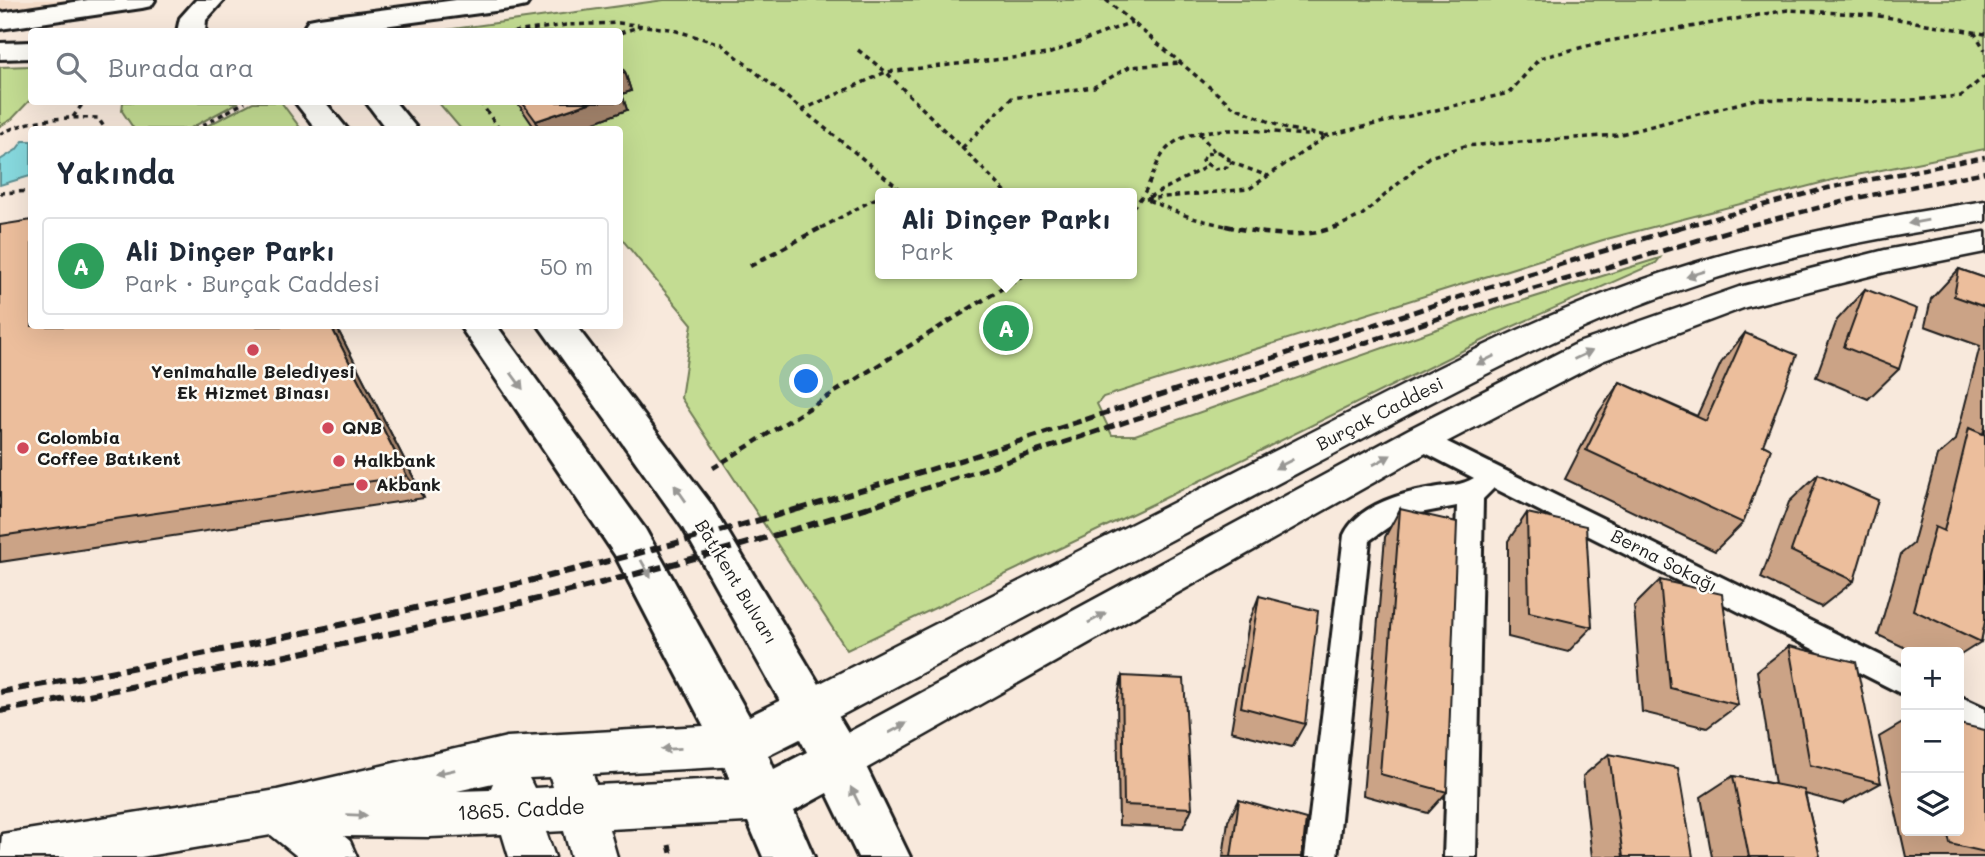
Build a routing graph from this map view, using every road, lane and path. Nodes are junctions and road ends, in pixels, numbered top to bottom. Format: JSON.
{"nodes":[{"id":1,"x":142,"y":0,"type":"edge"},
{"id":2,"x":211,"y":0,"type":"edge"},
{"id":3,"x":338,"y":0,"type":"edge"},
{"id":4,"x":517,"y":0,"type":"edge"},
{"id":5,"x":1106,"y":0,"type":"edge"},
{"id":6,"x":1810,"y":4,"type":"dead end"},
{"id":7,"x":1843,"y":6,"type":"dead end"},
{"id":8,"x":0,"y":21,"type":"edge"},
{"id":9,"x":1132,"y":22,"type":"junction"},
{"id":10,"x":645,"y":24,"type":"junction"},
{"id":11,"x":192,"y":28,"type":"edge"},
{"id":12,"x":319,"y":28,"type":"edge"},
{"id":13,"x":330,"y":28,"type":"edge"},
{"id":14,"x":546,"y":28,"type":"edge"},
{"id":15,"x":1974,"y":31,"type":"junction"},
{"id":16,"x":623,"y":32,"type":"edge"},
{"id":17,"x":1985,"y":34,"type":"edge"},
{"id":18,"x":28,"y":50,"type":"edge"},
{"id":19,"x":858,"y":50,"type":"dead end"},
{"id":20,"x":1985,"y":50,"type":"edge"},
{"id":21,"x":0,"y":51,"type":"edge"},
{"id":22,"x":1181,"y":63,"type":"junction"},
{"id":23,"x":886,"y":72,"type":"junction"},
{"id":24,"x":1985,"y":76,"type":"edge"},
{"id":25,"x":82,"y":105,"type":"edge"},
{"id":26,"x":240,"y":105,"type":"edge"},
{"id":27,"x":312,"y":105,"type":"edge"},
{"id":28,"x":382,"y":105,"type":"edge"},
{"id":29,"x":482,"y":105,"type":"edge"},
{"id":30,"x":802,"y":110,"type":"junction"},
{"id":31,"x":73,"y":117,"type":"junction"},
{"id":32,"x":103,"y":126,"type":"edge"},
{"id":33,"x":201,"y":126,"type":"edge"},
{"id":34,"x":330,"y":126,"type":"edge"},
{"id":35,"x":400,"y":126,"type":"edge"},
{"id":36,"x":497,"y":126,"type":"edge"},
{"id":37,"x":1199,"y":133,"type":"junction"},
{"id":38,"x":0,"y":134,"type":"edge"},
{"id":39,"x":1326,"y":136,"type":"junction"},
{"id":40,"x":962,"y":148,"type":"junction"},
{"id":41,"x":1215,"y":152,"type":"junction"},
{"id":42,"x":1230,"y":162,"type":"junction"},
{"id":43,"x":1207,"y":167,"type":"junction"},
{"id":44,"x":1268,"y":176,"type":"junction"},
{"id":45,"x":897,"y":187,"type":"edge"},
{"id":46,"x":1002,"y":188,"type":"edge"},
{"id":47,"x":28,"y":191,"type":"edge"},
{"id":48,"x":0,"y":193,"type":"edge"},
{"id":49,"x":875,"y":198,"type":"edge"},
{"id":50,"x":1145,"y":199,"type":"junction"},
{"id":51,"x":1137,"y":204,"type":"edge"},
{"id":52,"x":1985,"y":211,"type":"edge"},
{"id":53,"x":1985,"y":242,"type":"edge"},
{"id":54,"x":750,"y":266,"type":"dead end"},
{"id":55,"x":1010,"y":279,"type":"edge"},
{"id":56,"x":1016,"y":279,"type":"edge"},
{"id":57,"x":1013,"y":281,"type":"junction"},
{"id":58,"x":480,"y":329,"type":"edge"},
{"id":59,"x":559,"y":329,"type":"edge"},
{"id":60,"x":1421,"y":439,"type":"junction"},
{"id":61,"x":713,"y":468,"type":"dead end"},
{"id":62,"x":1495,"y":476,"type":"junction"},
{"id":63,"x":1470,"y":495,"type":"junction"},
{"id":64,"x":1901,"y":680,"type":"edge"},
{"id":65,"x":810,"y":710,"type":"junction"},
{"id":66,"x":1964,"y":712,"type":"edge"},
{"id":67,"x":1985,"y":723,"type":"edge"},
{"id":68,"x":739,"y":745,"type":"junction"},
{"id":69,"x":566,"y":755,"type":"junction"},
{"id":70,"x":507,"y":758,"type":"junction"},
{"id":71,"x":838,"y":761,"type":"junction"},
{"id":72,"x":765,"y":799,"type":"junction"},
{"id":73,"x":580,"y":806,"type":"junction"},
{"id":74,"x":516,"y":809,"type":"junction"},
{"id":75,"x":277,"y":812,"type":"junction"},
{"id":76,"x":669,"y":845,"type":"dead end"},
{"id":77,"x":2,"y":857,"type":"edge"},
{"id":78,"x":334,"y":857,"type":"edge"},
{"id":79,"x":532,"y":857,"type":"edge"},
{"id":80,"x":594,"y":857,"type":"edge"},
{"id":81,"x":672,"y":857,"type":"edge"},
{"id":82,"x":789,"y":857,"type":"edge"},
{"id":83,"x":885,"y":857,"type":"edge"},
{"id":84,"x":1321,"y":857,"type":"edge"},
{"id":85,"x":1460,"y":857,"type":"edge"}],
"edges":[{"from":1,"to":8,"type":"main road"},
{"from":2,"to":11,"type":"main road"},
{"from":3,"to":12,"type":"main road"},
{"from":4,"to":13,"type":"main road"},
{"from":5,"to":9,"type":"path"},
{"from":6,"to":39,"type":"path"},
{"from":7,"to":15,"type":"path"},
{"from":9,"to":22,"type":"path"},
{"from":9,"to":23,"type":"path"},
{"from":10,"to":14,"type":"path"},
{"from":10,"to":16,"type":"path"},
{"from":10,"to":30,"type":"path"},
{"from":15,"to":17,"type":"path"},
{"from":15,"to":20,"type":"path"},
{"from":18,"to":21,"type":"main road"},
{"from":19,"to":23,"type":"path"},
{"from":22,"to":39,"type":"path"},
{"from":22,"to":40,"type":"path"},
{"from":23,"to":30,"type":"path"},
{"from":23,"to":40,"type":"path"},
{"from":24,"to":50,"type":"path"},
{"from":25,"to":31,"type":"path"},
{"from":26,"to":33,"type":"path"},
{"from":27,"to":34,"type":"main road"},
{"from":28,"to":35,"type":"main road"},
{"from":29,"to":36,"type":"path"},
{"from":30,"to":45,"type":"path"},
{"from":31,"to":32,"type":"path"},
{"from":31,"to":38,"type":"path"},
{"from":37,"to":39,"type":"path"},
{"from":37,"to":41,"type":"path"},
{"from":37,"to":50,"type":"path"},
{"from":39,"to":44,"type":"path"},
{"from":40,"to":46,"type":"path"},
{"from":41,"to":42,"type":"path"},
{"from":41,"to":43,"type":"path"},
{"from":42,"to":43,"type":"path"},
{"from":42,"to":44,"type":"path"},
{"from":43,"to":50,"type":"path"},
{"from":44,"to":50,"type":"path"},
{"from":47,"to":48,"type":"path"},
{"from":49,"to":54,"type":"path"},
{"from":50,"to":51,"type":"path"},
{"from":52,"to":65,"type":"street","name":"Burçak Caddesi","one_way":true},
{"from":60,"to":53,"type":"street","one_way":true},
{"from":55,"to":57,"type":"path"},
{"from":56,"to":57,"type":"path"},
{"from":57,"to":61,"type":"path"},
{"from":58,"to":68,"type":"main road","one_way":true},
{"from":65,"to":59,"type":"main road","name":"Batıkent Bulvarı","one_way":true},
{"from":60,"to":62,"type":"street","name":"Berna Sokağı"},
{"from":71,"to":60,"type":"street","one_way":true},
{"from":62,"to":63,"type":"street"},
{"from":62,"to":64,"type":"street","name":"Berna Sokağı"},
{"from":63,"to":84,"type":"street"},
{"from":63,"to":85,"type":"street"},
{"from":65,"to":68,"type":"main road"},
{"from":65,"to":71,"type":"main road","name":"Batıkent Bulvarı"},
{"from":66,"to":67,"type":"street"},
{"from":68,"to":69,"type":"street","name":"1865. Cadde","one_way":true},
{"from":68,"to":72,"type":"main road"},
{"from":69,"to":70,"type":"street","name":"1865. Cadde"},
{"from":69,"to":73,"type":"street"},
{"from":70,"to":74,"type":"street"},
{"from":70,"to":75,"type":"street","name":"1865. Cadde","one_way":true},
{"from":71,"to":72,"type":"main road"},
{"from":83,"to":71,"type":"main road","name":"Batıkent Bulvarı","one_way":true},
{"from":72,"to":73,"type":"street","name":"1865. Cadde"},
{"from":72,"to":82,"type":"main road"},
{"from":73,"to":74,"type":"street","name":"1865. Cadde"},
{"from":73,"to":80,"type":"street"},
{"from":75,"to":74,"type":"street","name":"1865. Cadde","one_way":true},
{"from":74,"to":79,"type":"street"},
{"from":75,"to":77,"type":"street","name":"1865. Cadde"},
{"from":75,"to":78,"type":"street"},
{"from":76,"to":81,"type":"path"}]}
